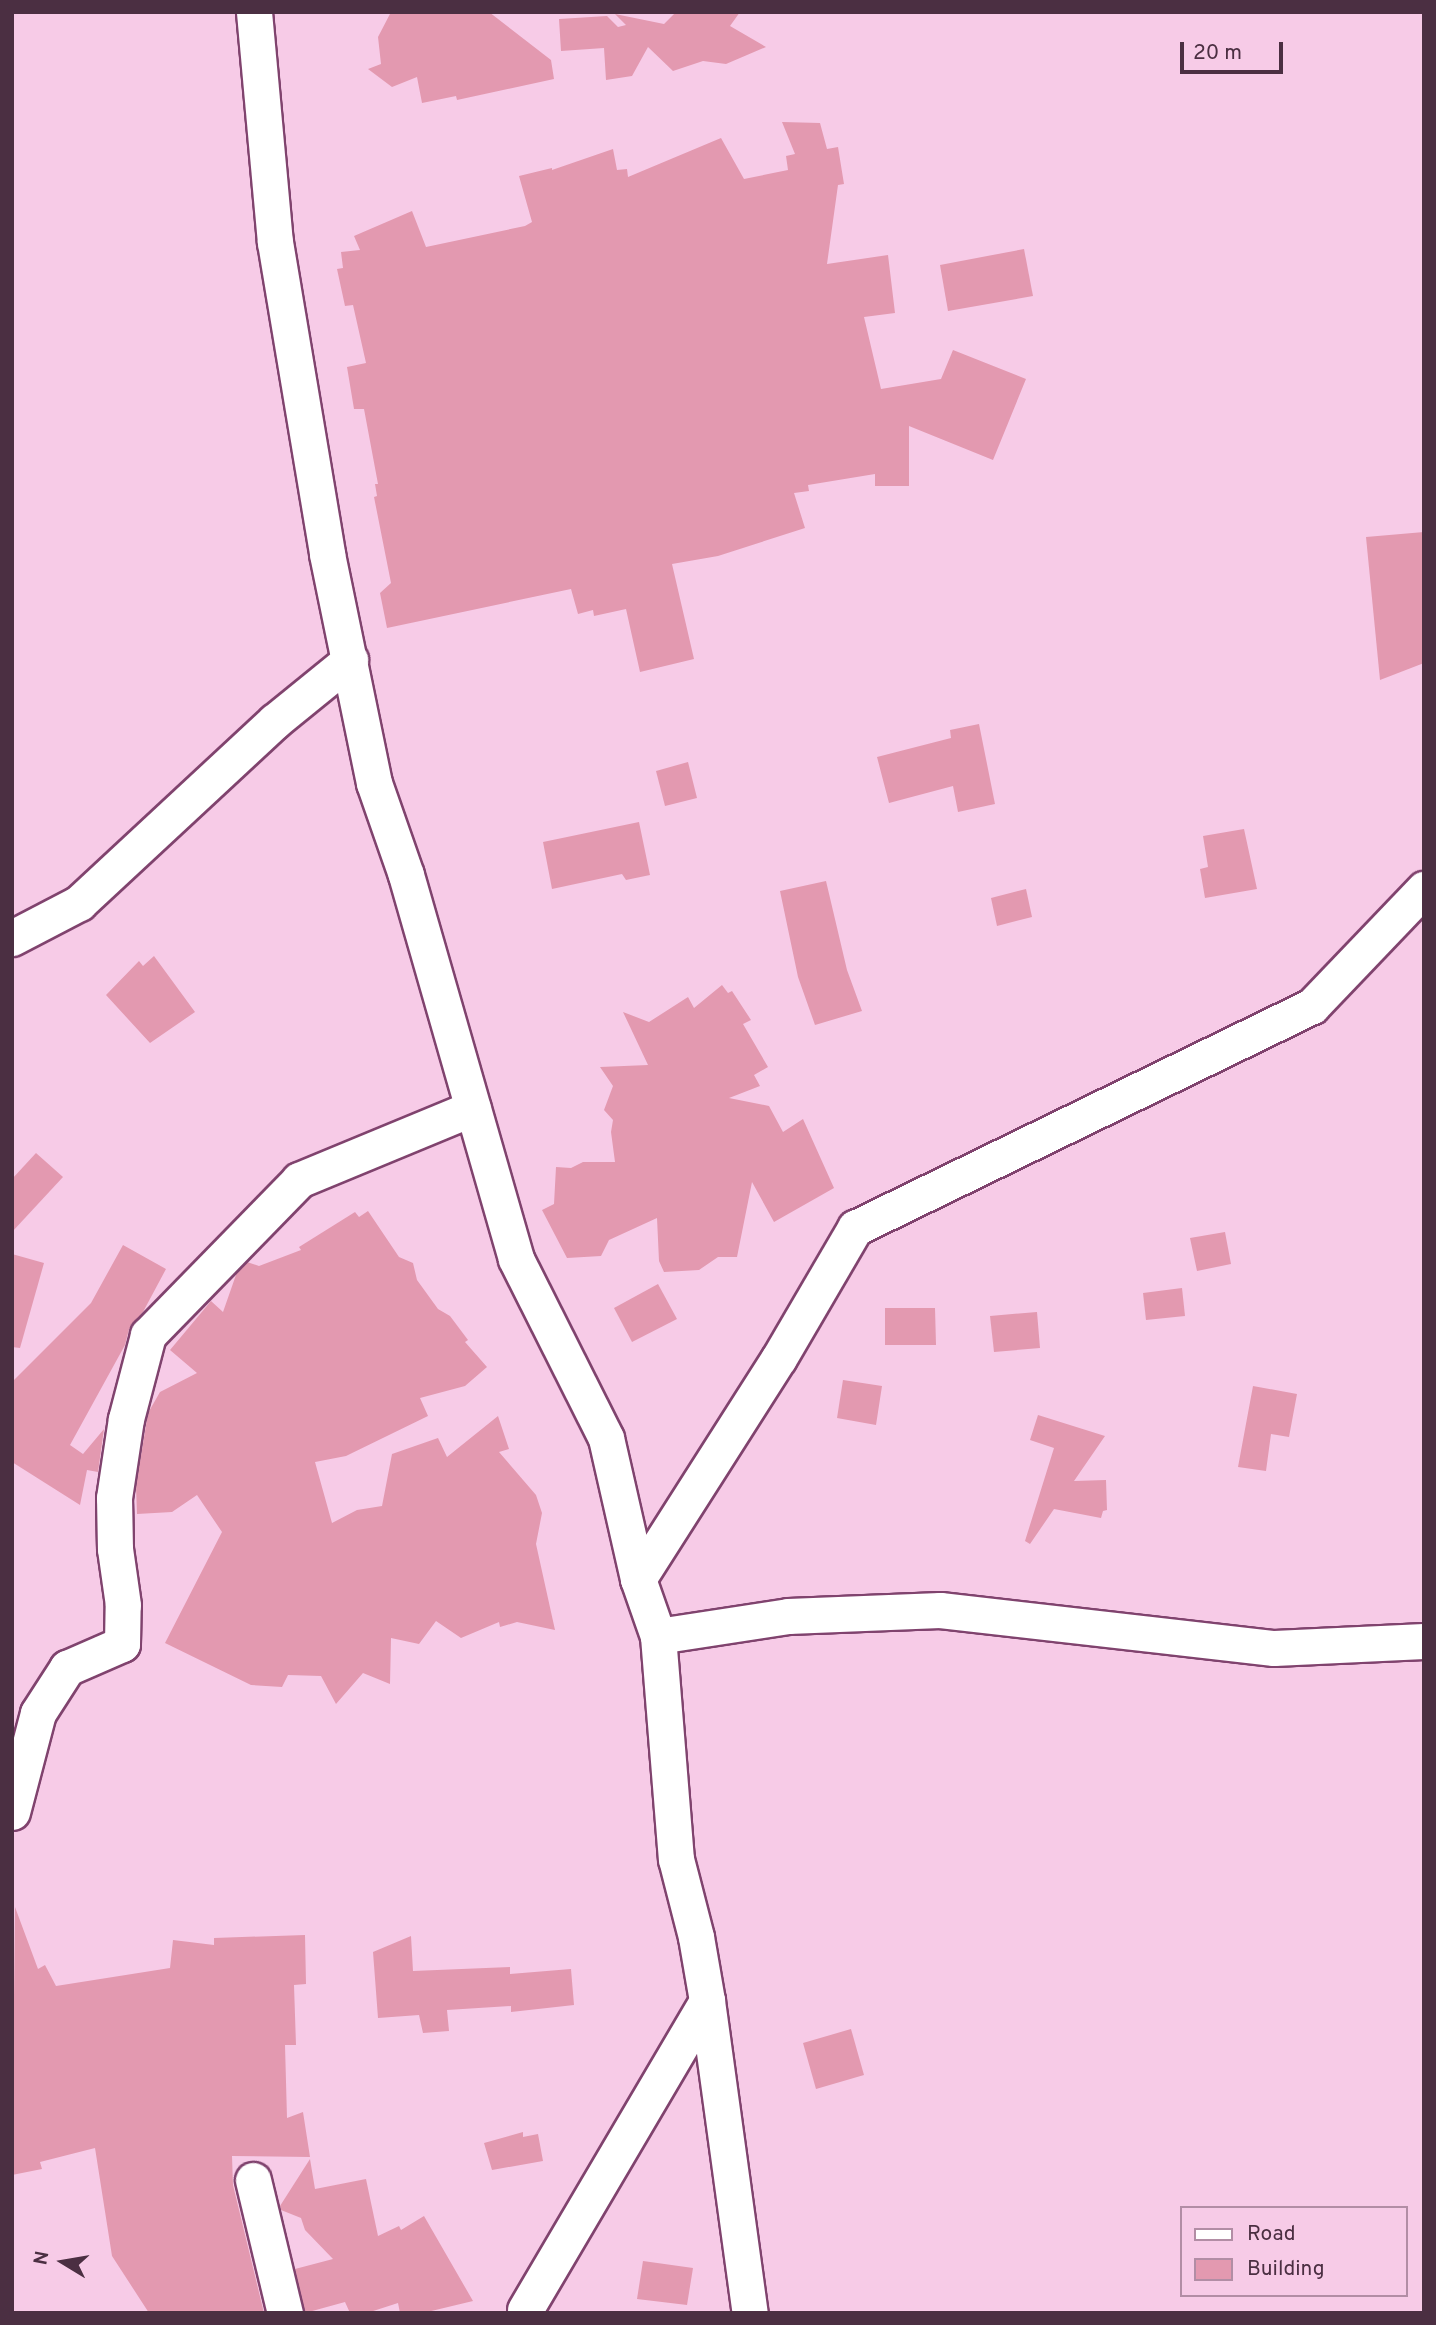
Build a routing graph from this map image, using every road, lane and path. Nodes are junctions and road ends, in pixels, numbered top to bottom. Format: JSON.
{"nodes":[{"id":1,"x":254,"y":12,"type":"edge"},
{"id":2,"x":349,"y":660,"type":"junction"},
{"id":3,"x":1424,"y":889,"type":"edge"},
{"id":4,"x":12,"y":938,"type":"edge"},
{"id":5,"x":473,"y":1108,"type":"junction"},
{"id":6,"x":638,"y":1579,"type":"junction"},
{"id":7,"x":658,"y":1636,"type":"junction"},
{"id":8,"x":1424,"y":1641,"type":"edge"},
{"id":9,"x":12,"y":1812,"type":"edge"},
{"id":10,"x":707,"y":2001,"type":"junction"},
{"id":11,"x":253,"y":2180,"type":"dead end"},
{"id":12,"x":530,"y":2312,"type":"edge"},
{"id":13,"x":285,"y":2313,"type":"edge"},
{"id":14,"x":750,"y":2313,"type":"edge"}],
"edges":[{"from":1,"to":2,"type":"street"},
{"from":2,"to":4,"type":"street"},
{"from":2,"to":5,"type":"street"},
{"from":3,"to":6,"type":"street"},
{"from":5,"to":6,"type":"street"},
{"from":5,"to":9,"type":"street"},
{"from":6,"to":7,"type":"street"},
{"from":7,"to":8,"type":"street"},
{"from":7,"to":10,"type":"street"},
{"from":10,"to":12,"type":"street"},
{"from":10,"to":14,"type":"street"},
{"from":11,"to":13,"type":"street"}]}
